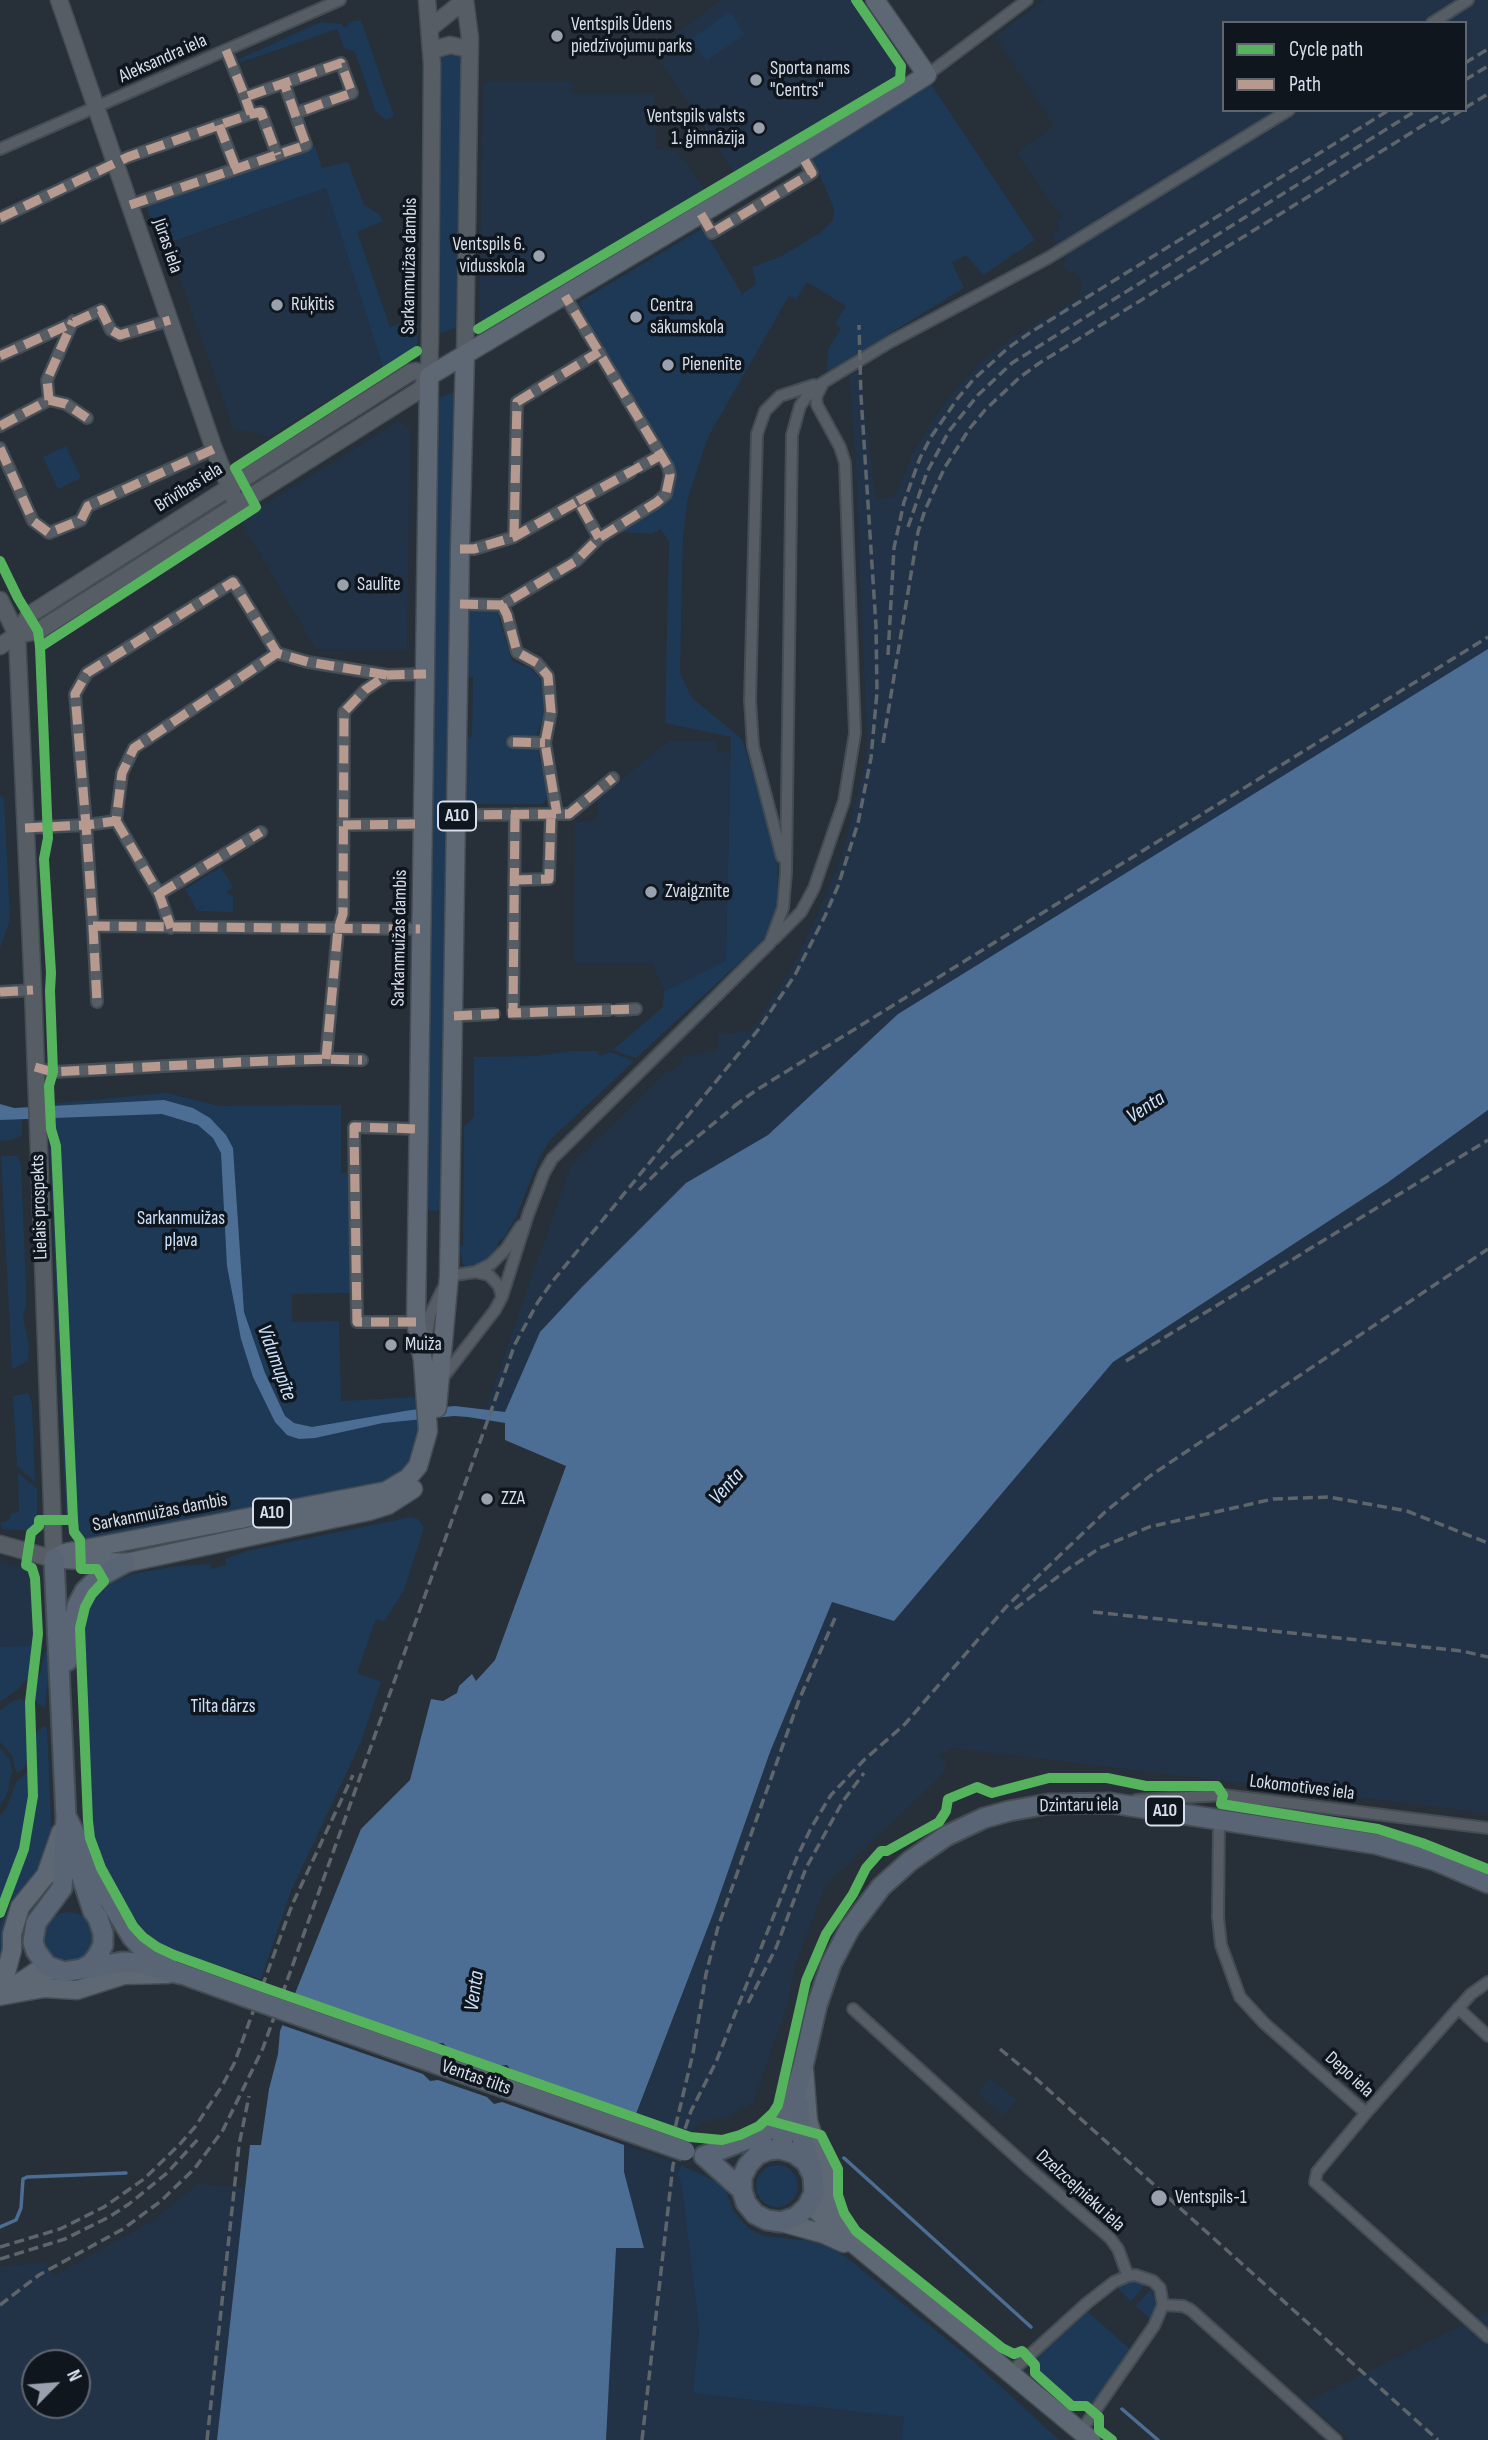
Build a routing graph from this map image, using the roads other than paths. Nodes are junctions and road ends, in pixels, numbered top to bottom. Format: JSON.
{"nodes":[{"id":1,"x":59,"y":0,"type":"edge"},
{"id":2,"x":340,"y":0,"type":"edge"},
{"id":3,"x":427,"y":0,"type":"edge"},
{"id":4,"x":465,"y":0,"type":"edge"},
{"id":5,"x":875,"y":0,"type":"edge"},
{"id":6,"x":1027,"y":0,"type":"edge"},
{"id":7,"x":1468,"y":0,"type":"edge"},
{"id":8,"x":1435,"y":21,"type":"edge"},
{"id":9,"x":430,"y":28,"type":"junction"},
{"id":10,"x":470,"y":49,"type":"junction"},
{"id":11,"x":226,"y":50,"type":"junction"},
{"id":12,"x":432,"y":50,"type":"junction"},
{"id":13,"x":927,"y":75,"type":"junction"},
{"id":14,"x":284,"y":83,"type":"junction"},
{"id":15,"x":245,"y":97,"type":"junction"},
{"id":16,"x":96,"y":107,"type":"junction"},
{"id":17,"x":1286,"y":112,"type":"edge"},
{"id":18,"x":296,"y":113,"type":"junction"},
{"id":19,"x":251,"y":114,"type":"junction"},
{"id":20,"x":219,"y":125,"type":"junction"},
{"id":21,"x":0,"y":149,"type":"edge"},
{"id":22,"x":277,"y":155,"type":"junction"},
{"id":23,"x":116,"y":163,"type":"junction"},
{"id":24,"x":236,"y":169,"type":"junction"},
{"id":25,"x":131,"y":205,"type":"junction"},
{"id":26,"x":0,"y":218,"type":"edge"},
{"id":27,"x":565,"y":296,"type":"junction"},
{"id":28,"x":170,"y":320,"type":"junction"},
{"id":29,"x":73,"y":321,"type":"junction"},
{"id":30,"x":599,"y":352,"type":"junction"},
{"id":31,"x":0,"y":356,"type":"edge"},
{"id":32,"x":465,"y":356,"type":"junction"},
{"id":33,"x":429,"y":376,"type":"junction"},
{"id":34,"x":824,"y":382,"type":"junction"},
{"id":35,"x":49,"y":400,"type":"junction"},
{"id":36,"x":87,"y":418,"type":"dead end"},
{"id":37,"x":0,"y":426,"type":"edge"},
{"id":38,"x":0,"y":448,"type":"edge"},
{"id":39,"x":214,"y":449,"type":"junction"},
{"id":40,"x":661,"y":455,"type":"junction"},
{"id":41,"x":229,"y":488,"type":"junction"},
{"id":42,"x":578,"y":501,"type":"junction"},
{"id":43,"x":237,"y":505,"type":"junction"},
{"id":44,"x":514,"y":537,"type":"junction"},
{"id":45,"x":599,"y":538,"type":"junction"},
{"id":46,"x":460,"y":550,"type":"junction"},
{"id":47,"x":0,"y":600,"type":"edge"},
{"id":48,"x":460,"y":604,"type":"junction"},
{"id":49,"x":502,"y":605,"type":"junction"},
{"id":50,"x":16,"y":635,"type":"junction"},
{"id":51,"x":0,"y":646,"type":"edge"},
{"id":52,"x":276,"y":653,"type":"junction"},
{"id":53,"x":426,"y":674,"type":"junction"},
{"id":54,"x":387,"y":675,"type":"junction"},
{"id":55,"x":513,"y":742,"type":"dead end"},
{"id":56,"x":545,"y":743,"type":"junction"},
{"id":57,"x":612,"y":778,"type":"dead end"},
{"id":58,"x":515,"y":814,"type":"junction"},
{"id":59,"x":554,"y":814,"type":"junction"},
{"id":60,"x":457,"y":815,"type":"junction"},
{"id":61,"x":116,"y":821,"type":"junction"},
{"id":62,"x":423,"y":824,"type":"junction"},
{"id":63,"x":86,"y":825,"type":"junction"},
{"id":64,"x":343,"y":825,"type":"junction"},
{"id":65,"x":25,"y":828,"type":"junction"},
{"id":66,"x":261,"y":832,"type":"dead end"},
{"id":67,"x":786,"y":873,"type":"junction"},
{"id":68,"x":514,"y":880,"type":"junction"},
{"id":69,"x":159,"y":894,"type":"junction"},
{"id":70,"x":93,"y":926,"type":"junction"},
{"id":71,"x":171,"y":928,"type":"junction"},
{"id":72,"x":338,"y":929,"type":"junction"},
{"id":73,"x":420,"y":929,"type":"junction"},
{"id":74,"x":770,"y":943,"type":"junction"},
{"id":75,"x":33,"y":990,"type":"junction"},
{"id":76,"x":0,"y":992,"type":"edge"},
{"id":77,"x":97,"y":1002,"type":"dead end"},
{"id":78,"x":636,"y":1009,"type":"dead end"},
{"id":79,"x":503,"y":1014,"type":"junction"},
{"id":80,"x":454,"y":1016,"type":"junction"},
{"id":81,"x":326,"y":1059,"type":"junction"},
{"id":82,"x":362,"y":1060,"type":"dead end"},
{"id":83,"x":35,"y":1067,"type":"junction"},
{"id":84,"x":418,"y":1129,"type":"junction"},
{"id":85,"x":528,"y":1215,"type":"junction"},
{"id":86,"x":475,"y":1272,"type":"junction"},
{"id":87,"x":449,"y":1276,"type":"junction"},
{"id":88,"x":502,"y":1297,"type":"junction"},
{"id":89,"x":416,"y":1322,"type":"junction"},
{"id":90,"x":423,"y":1362,"type":"junction"},
{"id":91,"x":434,"y":1393,"type":"junction"},
{"id":92,"x":432,"y":1432,"type":"junction"},
{"id":93,"x":0,"y":1544,"type":"edge"},
{"id":94,"x":54,"y":1559,"type":"junction"},
{"id":95,"x":125,"y":1563,"type":"junction"},
{"id":96,"x":61,"y":1693,"type":"junction"},
{"id":97,"x":1111,"y":1803,"type":"junction"},
{"id":98,"x":66,"y":1818,"type":"junction"},
{"id":99,"x":1219,"y":1819,"type":"junction"},
{"id":100,"x":1488,"y":1828,"type":"edge"},
{"id":101,"x":1488,"y":1883,"type":"edge"},
{"id":102,"x":48,"y":1908,"type":"junction"},
{"id":103,"x":93,"y":1911,"type":"junction"},
{"id":104,"x":33,"y":1932,"type":"junction"},
{"id":105,"x":103,"y":1933,"type":"junction"},
{"id":106,"x":56,"y":1970,"type":"junction"},
{"id":107,"x":81,"y":1970,"type":"junction"},
{"id":108,"x":180,"y":1974,"type":"junction"},
{"id":109,"x":1488,"y":1982,"type":"edge"},
{"id":110,"x":0,"y":1996,"type":"edge"},
{"id":111,"x":1458,"y":2008,"type":"junction"},
{"id":112,"x":853,"y":2009,"type":"dead end"},
{"id":113,"x":1488,"y":2036,"type":"edge"},
{"id":114,"x":803,"y":2066,"type":"junction"},
{"id":115,"x":1366,"y":2113,"type":"junction"},
{"id":116,"x":780,"y":2149,"type":"junction"},
{"id":117,"x":695,"y":2154,"type":"junction"},
{"id":118,"x":757,"y":2155,"type":"junction"},
{"id":119,"x":813,"y":2184,"type":"junction"},
{"id":120,"x":742,"y":2190,"type":"junction"},
{"id":121,"x":781,"y":2222,"type":"junction"},
{"id":122,"x":860,"y":2250,"type":"junction"},
{"id":123,"x":1128,"y":2276,"type":"junction"},
{"id":124,"x":1163,"y":2305,"type":"junction"},
{"id":125,"x":1488,"y":2337,"type":"edge"},
{"id":126,"x":1012,"y":2372,"type":"junction"},
{"id":127,"x":1086,"y":2435,"type":"edge"},
{"id":128,"x":1336,"y":2440,"type":"edge"}],
"edges":[{"from":1,"to":16,"type":"main road","name":"Jūras iela"},
{"from":2,"to":11,"type":"street","name":"Aleksandra iela"},
{"from":3,"to":9,"type":"main road","name":"Sarkanmuižas dambis"},
{"from":4,"to":9,"type":"main road"},
{"from":4,"to":10,"type":"main road","name":"Sarkanmuižas dambis"},
{"from":5,"to":13,"type":"main road"},
{"from":6,"to":13,"type":"street","name":"Brīvības iela"},
{"from":7,"to":8,"type":"street"},
{"from":9,"to":12,"type":"main road","name":"Sarkanmuižas dambis"},
{"from":10,"to":12,"type":"main road"},
{"from":10,"to":32,"type":"main road","name":"Sarkanmuižas dambis"},
{"from":11,"to":15,"type":"street"},
{"from":11,"to":16,"type":"street","name":"Aleksandra iela"},
{"from":12,"to":33,"type":"main road","name":"Sarkanmuižas dambis"},
{"from":13,"to":27,"type":"main road","name":"Brīvības iela"},
{"from":14,"to":15,"type":"street"},
{"from":14,"to":18,"type":"street"},
{"from":14,"to":18,"type":"street"},
{"from":15,"to":19,"type":"street"},
{"from":16,"to":21,"type":"street","name":"Aleksandra iela"},
{"from":16,"to":23,"type":"main road","name":"Jūras iela"},
{"from":17,"to":34,"type":"street"},
{"from":18,"to":22,"type":"street"},
{"from":19,"to":20,"type":"street"},
{"from":19,"to":22,"type":"street"},
{"from":20,"to":23,"type":"street"},
{"from":20,"to":24,"type":"street"},
{"from":22,"to":24,"type":"street"},
{"from":23,"to":25,"type":"main road","name":"Jūras iela"},
{"from":23,"to":26,"type":"street"},
{"from":24,"to":25,"type":"street"},
{"from":25,"to":28,"type":"main road","name":"Jūras iela"},
{"from":27,"to":30,"type":"street"},
{"from":27,"to":32,"type":"main road","name":"Brīvības iela"},
{"from":28,"to":29,"type":"street"},
{"from":28,"to":39,"type":"main road","name":"Jūras iela"},
{"from":29,"to":31,"type":"street"},
{"from":29,"to":35,"type":"street"},
{"from":30,"to":40,"type":"street"},
{"from":30,"to":44,"type":"street"},
{"from":32,"to":33,"type":"main road","name":"Brīvības iela"},
{"from":32,"to":46,"type":"main road","name":"Sarkanmuižas dambis","number":"A10"},
{"from":33,"to":41,"type":"main road","name":"Brīvības iela"},
{"from":33,"to":43,"type":"main road","name":"Brīvības iela"},
{"from":33,"to":53,"type":"main road","name":"Sarkanmuižas dambis","number":"A10"},
{"from":34,"to":67,"type":"street"},
{"from":34,"to":67,"type":"street"},
{"from":34,"to":74,"type":"street"},
{"from":35,"to":36,"type":"street"},
{"from":35,"to":37,"type":"street"},
{"from":38,"to":39,"type":"street"},
{"from":39,"to":41,"type":"main road","name":"Jūras iela"},
{"from":40,"to":42,"type":"street"},
{"from":40,"to":45,"type":"street"},
{"from":41,"to":43,"type":"main road","name":"Jūras iela"},
{"from":41,"to":50,"type":"main road","name":"Brīvības iela"},
{"from":42,"to":44,"type":"street"},
{"from":42,"to":45,"type":"street"},
{"from":43,"to":50,"type":"main road","name":"Brīvības iela"},
{"from":44,"to":46,"type":"street"},
{"from":45,"to":49,"type":"street"},
{"from":46,"to":48,"type":"main road","name":"Sarkanmuižas dambis","number":"A10"},
{"from":47,"to":50,"type":"main road","name":"Lielais prospekts"},
{"from":48,"to":49,"type":"street"},
{"from":48,"to":60,"type":"main road","name":"Sarkanmuižas dambis","number":"A10"},
{"from":49,"to":56,"type":"street"},
{"from":50,"to":51,"type":"main road","name":"Brīvības iela"},
{"from":50,"to":65,"type":"main road","name":"Lielais prospekts"},
{"from":52,"to":54,"type":"street"},
{"from":52,"to":61,"type":"street"},
{"from":52,"to":63,"type":"street"},
{"from":53,"to":54,"type":"street"},
{"from":53,"to":62,"type":"main road","name":"Sarkanmuižas dambis","number":"A10"},
{"from":54,"to":64,"type":"street"},
{"from":55,"to":56,"type":"street"},
{"from":56,"to":59,"type":"street"},
{"from":57,"to":59,"type":"street"},
{"from":58,"to":59,"type":"street"},
{"from":58,"to":60,"type":"street"},
{"from":58,"to":68,"type":"street"},
{"from":59,"to":68,"type":"street"},
{"from":60,"to":80,"type":"main road","name":"Sarkanmuižas dambis","number":"A10"},
{"from":61,"to":63,"type":"street"},
{"from":61,"to":69,"type":"street"},
{"from":62,"to":64,"type":"street"},
{"from":62,"to":73,"type":"main road","name":"Sarkanmuižas dambis","number":"A10"},
{"from":63,"to":65,"type":"street"},
{"from":63,"to":70,"type":"street"},
{"from":64,"to":72,"type":"street"},
{"from":65,"to":75,"type":"main road","name":"Lielais prospekts"},
{"from":66,"to":69,"type":"street"},
{"from":67,"to":74,"type":"street"},
{"from":68,"to":79,"type":"street"},
{"from":69,"to":71,"type":"street"},
{"from":70,"to":71,"type":"street"},
{"from":70,"to":77,"type":"street"},
{"from":71,"to":72,"type":"street"},
{"from":72,"to":73,"type":"street"},
{"from":72,"to":81,"type":"street"},
{"from":73,"to":84,"type":"main road","name":"Sarkanmuižas dambis","number":"A10"},
{"from":74,"to":85,"type":"street"},
{"from":75,"to":76,"type":"street"},
{"from":75,"to":83,"type":"main road","name":"Lielais prospekts"},
{"from":78,"to":79,"type":"street"},
{"from":79,"to":80,"type":"street"},
{"from":80,"to":87,"type":"main road","name":"Sarkanmuižas dambis","number":"A10"},
{"from":81,"to":82,"type":"street"},
{"from":81,"to":83,"type":"street"},
{"from":83,"to":94,"type":"main road","name":"Lielais prospekts"},
{"from":84,"to":89,"type":"main road","name":"Sarkanmuižas dambis","number":"A10"},
{"from":84,"to":89,"type":"street"},
{"from":85,"to":86,"type":"street"},
{"from":85,"to":88,"type":"street"},
{"from":86,"to":87,"type":"street"},
{"from":86,"to":88,"type":"street"},
{"from":87,"to":90,"type":"street"},
{"from":87,"to":91,"type":"main road","name":"Sarkanmuižas dambis","number":"A10"},
{"from":88,"to":91,"type":"street"},
{"from":89,"to":90,"type":"main road","name":"Sarkanmuižas dambis","number":"A10"},
{"from":90,"to":91,"type":"main road","name":"Sarkanmuižas dambis","number":"A10"},
{"from":91,"to":92,"type":"main road","name":"Sarkanmuižas dambis","number":"A10"},
{"from":92,"to":94,"type":"main road","name":"Sarkanmuižas dambis","number":"A10"},
{"from":92,"to":95,"type":"main road","name":"Sarkanmuižas dambis","number":"A10"},
{"from":93,"to":94,"type":"main road"},
{"from":94,"to":95,"type":"main road","name":"Sarkanmuižas dambis"},
{"from":94,"to":96,"type":"highway","name":"Lielais prospekts","number":"A10"},
{"from":95,"to":96,"type":"highway","number":"A10"},
{"from":96,"to":98,"type":"highway","name":"Lielais prospekts","number":"A10"},
{"from":97,"to":99,"type":"highway","name":"Dzintaru iela","number":"A10"},
{"from":97,"to":100,"type":"street","name":"Lokomotīves iela"},
{"from":97,"to":114,"type":"highway","name":"Dzintaru iela","number":"A10"},
{"from":98,"to":102,"type":"highway","number":"A10"},
{"from":98,"to":103,"type":"highway","number":"A10"},
{"from":98,"to":108,"type":"highway"},
{"from":98,"to":110,"type":"main road"},
{"from":99,"to":101,"type":"highway","name":"Dzintaru iela","number":"A10"},
{"from":99,"to":115,"type":"street","name":"Depo iela"},
{"from":102,"to":103,"type":"highway"},
{"from":102,"to":104,"type":"highway","number":"A10"},
{"from":103,"to":105,"type":"highway","number":"A10"},
{"from":104,"to":106,"type":"highway"},
{"from":104,"to":110,"type":"main road"},
{"from":105,"to":107,"type":"highway"},
{"from":105,"to":108,"type":"highway","number":"A10"},
{"from":106,"to":107,"type":"highway","number":"A10"},
{"from":106,"to":110,"type":"main road"},
{"from":107,"to":108,"type":"highway","number":"A10"},
{"from":108,"to":110,"type":"main road"},
{"from":108,"to":117,"type":"highway","name":"Ventas tilts","number":"A10","bridge":true},
{"from":109,"to":111,"type":"street"},
{"from":111,"to":113,"type":"street"},
{"from":111,"to":115,"type":"street"},
{"from":112,"to":123,"type":"street","name":"Dzelzceļnieku iela"},
{"from":114,"to":116,"type":"highway","number":"A10"},
{"from":114,"to":117,"type":"highway"},
{"from":114,"to":119,"type":"highway","number":"A10"},
{"from":114,"to":122,"type":"main road"},
{"from":115,"to":125,"type":"street","name":"Depo iela"},
{"from":116,"to":118,"type":"highway","number":"A10"},
{"from":116,"to":119,"type":"highway"},
{"from":117,"to":118,"type":"highway","number":"A10"},
{"from":117,"to":120,"type":"highway","number":"A10"},
{"from":118,"to":120,"type":"highway"},
{"from":119,"to":121,"type":"highway"},
{"from":119,"to":122,"type":"main road"},
{"from":120,"to":121,"type":"highway","number":"A10"},
{"from":121,"to":122,"type":"main road"},
{"from":122,"to":126,"type":"main road"},
{"from":123,"to":124,"type":"street"},
{"from":123,"to":126,"type":"street"},
{"from":124,"to":127,"type":"street"},
{"from":124,"to":128,"type":"street"},
{"from":126,"to":127,"type":"main road"}]}
